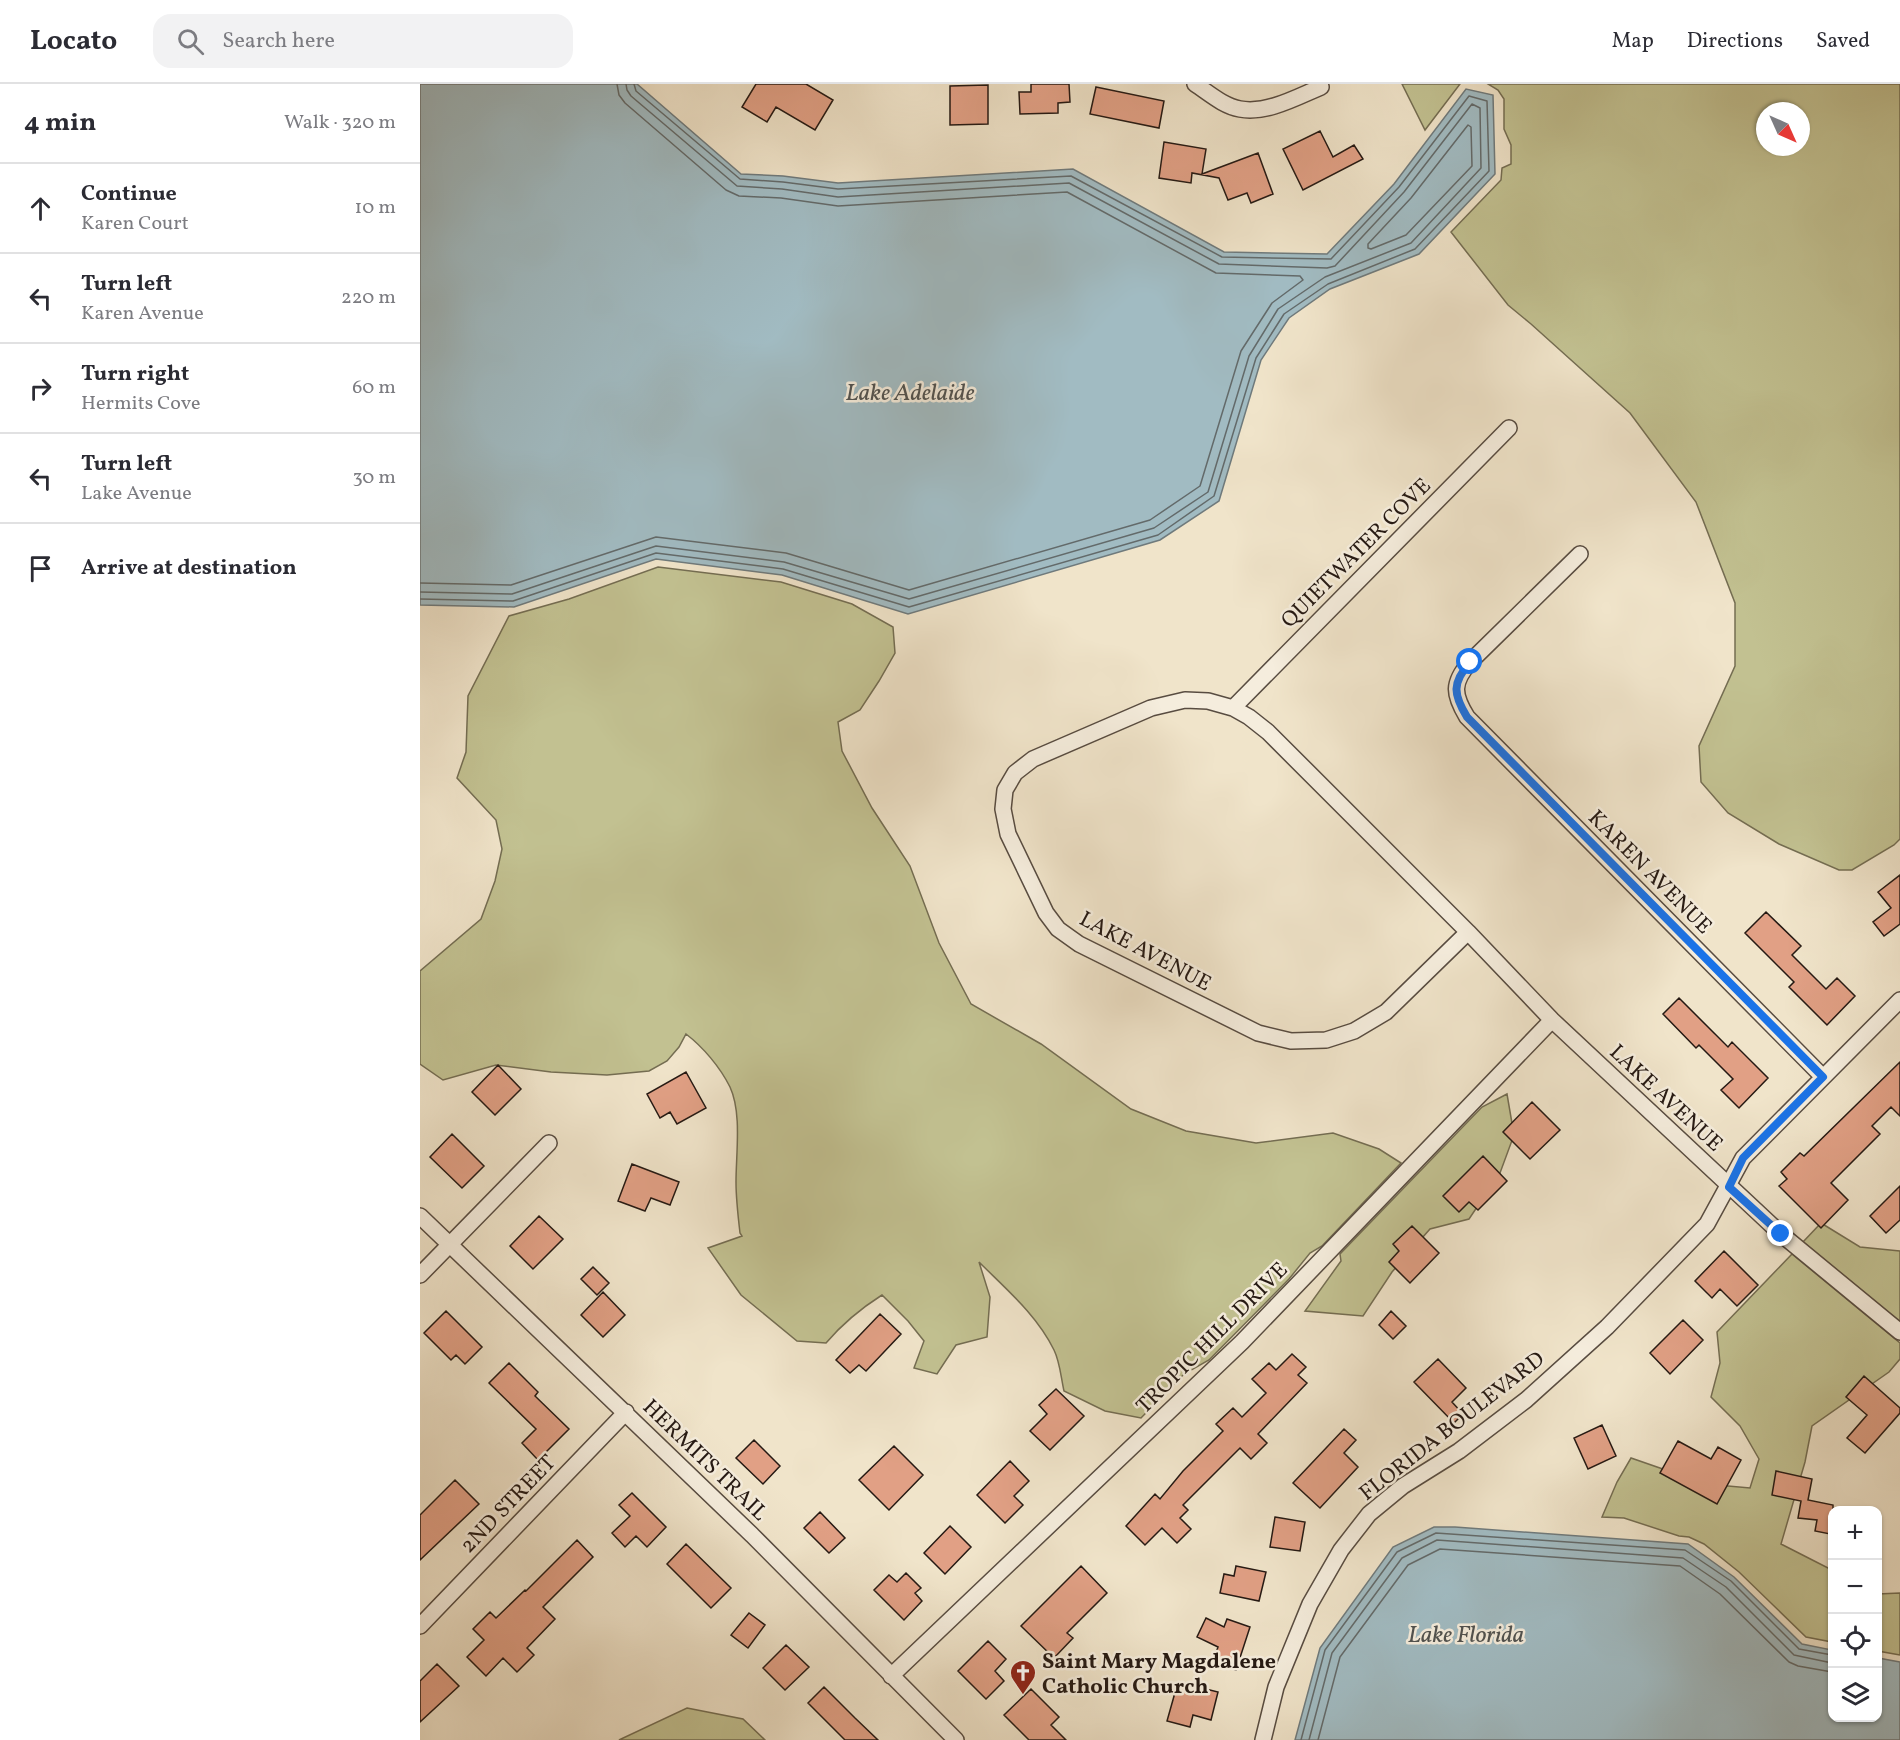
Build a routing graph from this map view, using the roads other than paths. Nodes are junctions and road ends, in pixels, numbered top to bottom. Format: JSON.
{"nodes":[{"id":1,"x":1195,"y":84,"type":"edge"},
{"id":2,"x":1321,"y":87,"type":"dead end"},
{"id":3,"x":1509,"y":428,"type":"dead end"},
{"id":4,"x":1580,"y":554,"type":"dead end"},
{"id":5,"x":1233,"y":708,"type":"junction"},
{"id":6,"x":1468,"y":932,"type":"junction"},
{"id":7,"x":1900,"y":1000,"type":"edge"},
{"id":8,"x":1552,"y":1020,"type":"junction"},
{"id":9,"x":1823,"y":1077,"type":"junction"},
{"id":10,"x":549,"y":1143,"type":"dead end"},
{"id":11,"x":1729,"y":1187,"type":"junction"},
{"id":12,"x":420,"y":1215,"type":"edge"},
{"id":13,"x":450,"y":1244,"type":"junction"},
{"id":14,"x":420,"y":1275,"type":"edge"},
{"id":15,"x":1900,"y":1332,"type":"edge"},
{"id":16,"x":626,"y":1412,"type":"junction"},
{"id":17,"x":420,"y":1626,"type":"edge"},
{"id":18,"x":891,"y":1676,"type":"junction"},
{"id":19,"x":956,"y":1740,"type":"edge"},
{"id":20,"x":1263,"y":1740,"type":"edge"}],
"edges":[{"from":1,"to":2,"type":"street"},
{"from":3,"to":5,"type":"street","name":"QUIETWATER COVE"},
{"from":4,"to":9,"type":"street","name":"KAREN AVENUE"},
{"from":5,"to":6,"type":"street","name":"LAKE AVENUE"},
{"from":5,"to":6,"type":"street","name":"LAKE AVENUE"},
{"from":6,"to":8,"type":"street","name":"LAKE AVENUE"},
{"from":7,"to":9,"type":"street","name":"FLORIDA BOULEVARD"},
{"from":8,"to":11,"type":"street","name":"LAKE AVENUE"},
{"from":8,"to":18,"type":"street","name":"TROPIC HILL DRIVE"},
{"from":9,"to":11,"type":"street","name":"FLORIDA BOULEVARD"},
{"from":10,"to":13,"type":"street"},
{"from":11,"to":15,"type":"street","name":"LAKE AVENUE"},
{"from":11,"to":20,"type":"street","name":"FLORIDA BOULEVARD"},
{"from":12,"to":13,"type":"street","name":"HERMITS TRAIL"},
{"from":13,"to":14,"type":"street"},
{"from":13,"to":16,"type":"street","name":"HERMITS TRAIL"},
{"from":16,"to":17,"type":"street","name":"2ND STREET"},
{"from":16,"to":18,"type":"street","name":"HERMITS TRAIL"},
{"from":18,"to":19,"type":"street","name":"HERMITS TRAIL"}]}
